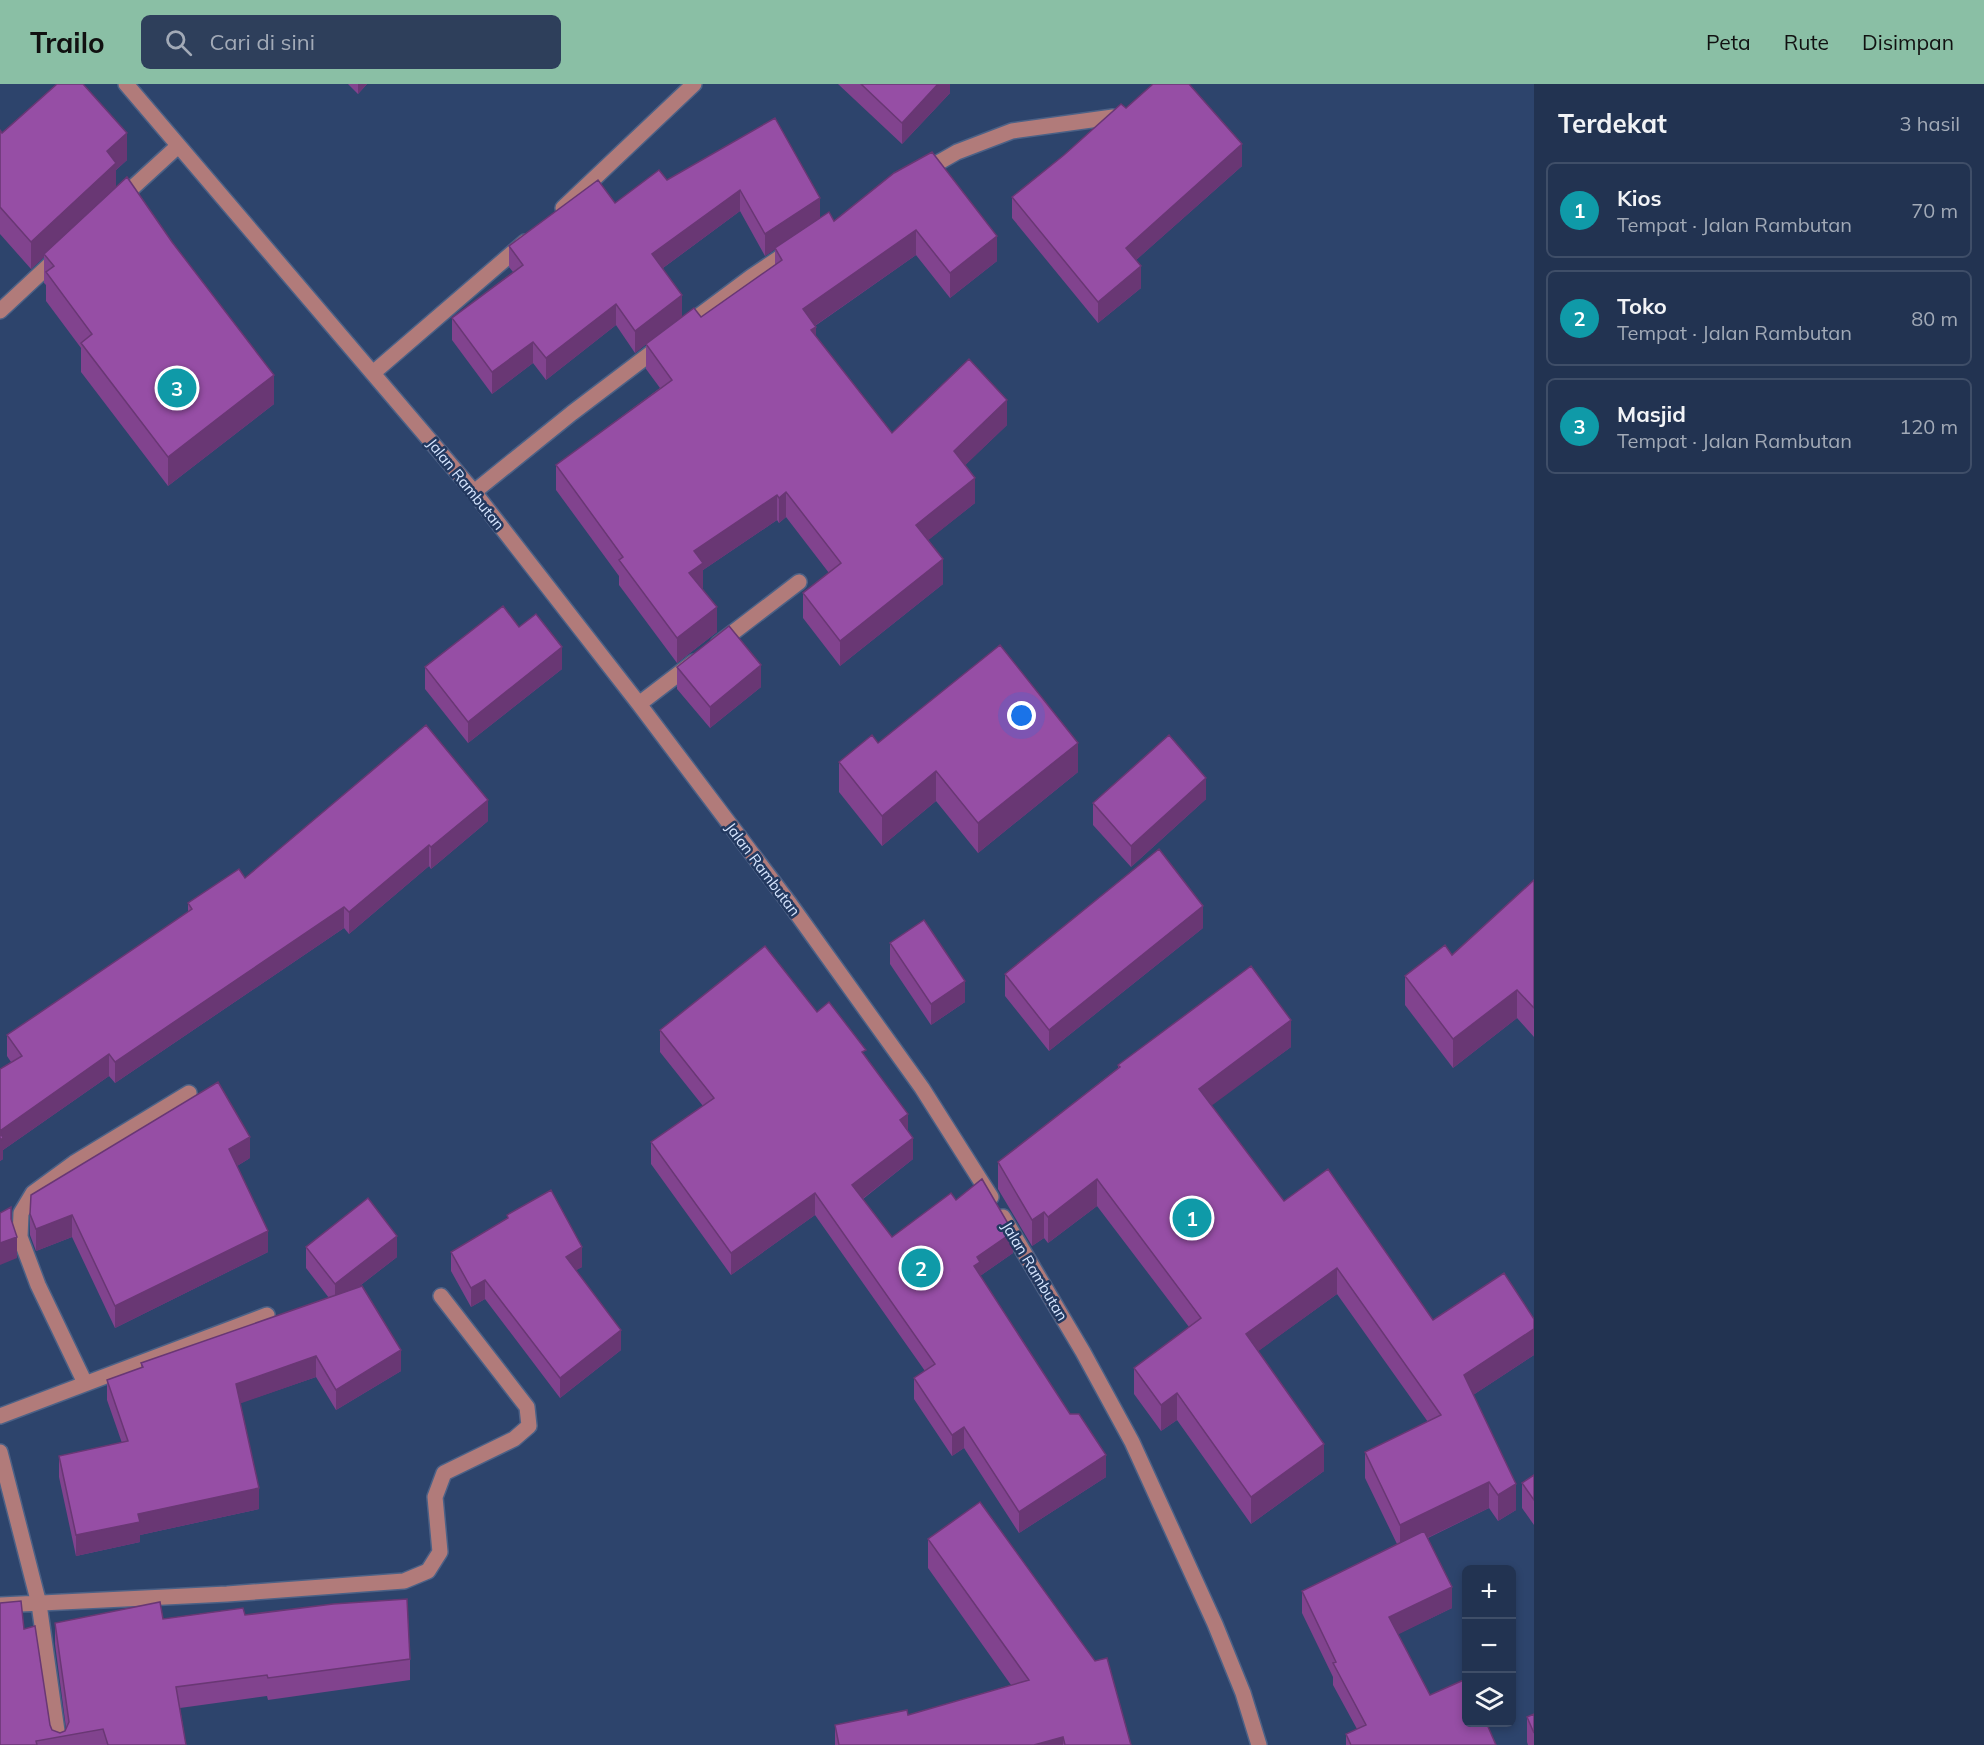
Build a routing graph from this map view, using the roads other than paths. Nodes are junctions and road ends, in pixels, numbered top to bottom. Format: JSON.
{"nodes":[{"id":1,"x":126,"y":84,"type":"edge"},
{"id":2,"x":694,"y":84,"type":"edge"},
{"id":3,"x":1113,"y":117,"type":"edge"},
{"id":4,"x":178,"y":146,"type":"junction"},
{"id":5,"x":907,"y":180,"type":"edge"},
{"id":6,"x":109,"y":210,"type":"edge"},
{"id":7,"x":553,"y":217,"type":"edge"},
{"id":8,"x":535,"y":233,"type":"edge"},
{"id":9,"x":808,"y":239,"type":"edge"},
{"id":10,"x":66,"y":250,"type":"edge"},
{"id":11,"x":0,"y":311,"type":"edge"},
{"id":12,"x":373,"y":373,"type":"junction"},
{"id":13,"x":474,"y":492,"type":"junction"},
{"id":14,"x":799,"y":582,"type":"dead end"},
{"id":15,"x":639,"y":704,"type":"junction"},
{"id":16,"x":189,"y":1093,"type":"dead end"},
{"id":17,"x":441,"y":1296,"type":"dead end"},
{"id":18,"x":267,"y":1316,"type":"edge"},
{"id":19,"x":85,"y":1383,"type":"junction"},
{"id":20,"x":0,"y":1416,"type":"edge"},
{"id":21,"x":0,"y":1452,"type":"edge"},
{"id":22,"x":39,"y":1604,"type":"junction"},
{"id":23,"x":0,"y":1605,"type":"edge"},
{"id":24,"x":59,"y":1745,"type":"edge"},
{"id":25,"x":1259,"y":1745,"type":"edge"}],
"edges":[{"from":1,"to":4,"type":"street","name":"Jalan Rambutan"},
{"from":2,"to":7,"type":"street"},
{"from":3,"to":5,"type":"street"},
{"from":4,"to":6,"type":"street"},
{"from":4,"to":12,"type":"street","name":"Jalan Rambutan"},
{"from":8,"to":12,"type":"street"},
{"from":9,"to":13,"type":"street"},
{"from":10,"to":11,"type":"street"},
{"from":12,"to":13,"type":"street","name":"Jalan Rambutan"},
{"from":13,"to":15,"type":"street","name":"Jalan Rambutan"},
{"from":14,"to":15,"type":"street"},
{"from":15,"to":25,"type":"street","name":"Jalan Rambutan"},
{"from":16,"to":19,"type":"street"},
{"from":17,"to":22,"type":"street"},
{"from":18,"to":19,"type":"street"},
{"from":19,"to":20,"type":"street"},
{"from":21,"to":22,"type":"street"},
{"from":22,"to":23,"type":"street"},
{"from":22,"to":24,"type":"street"}]}
